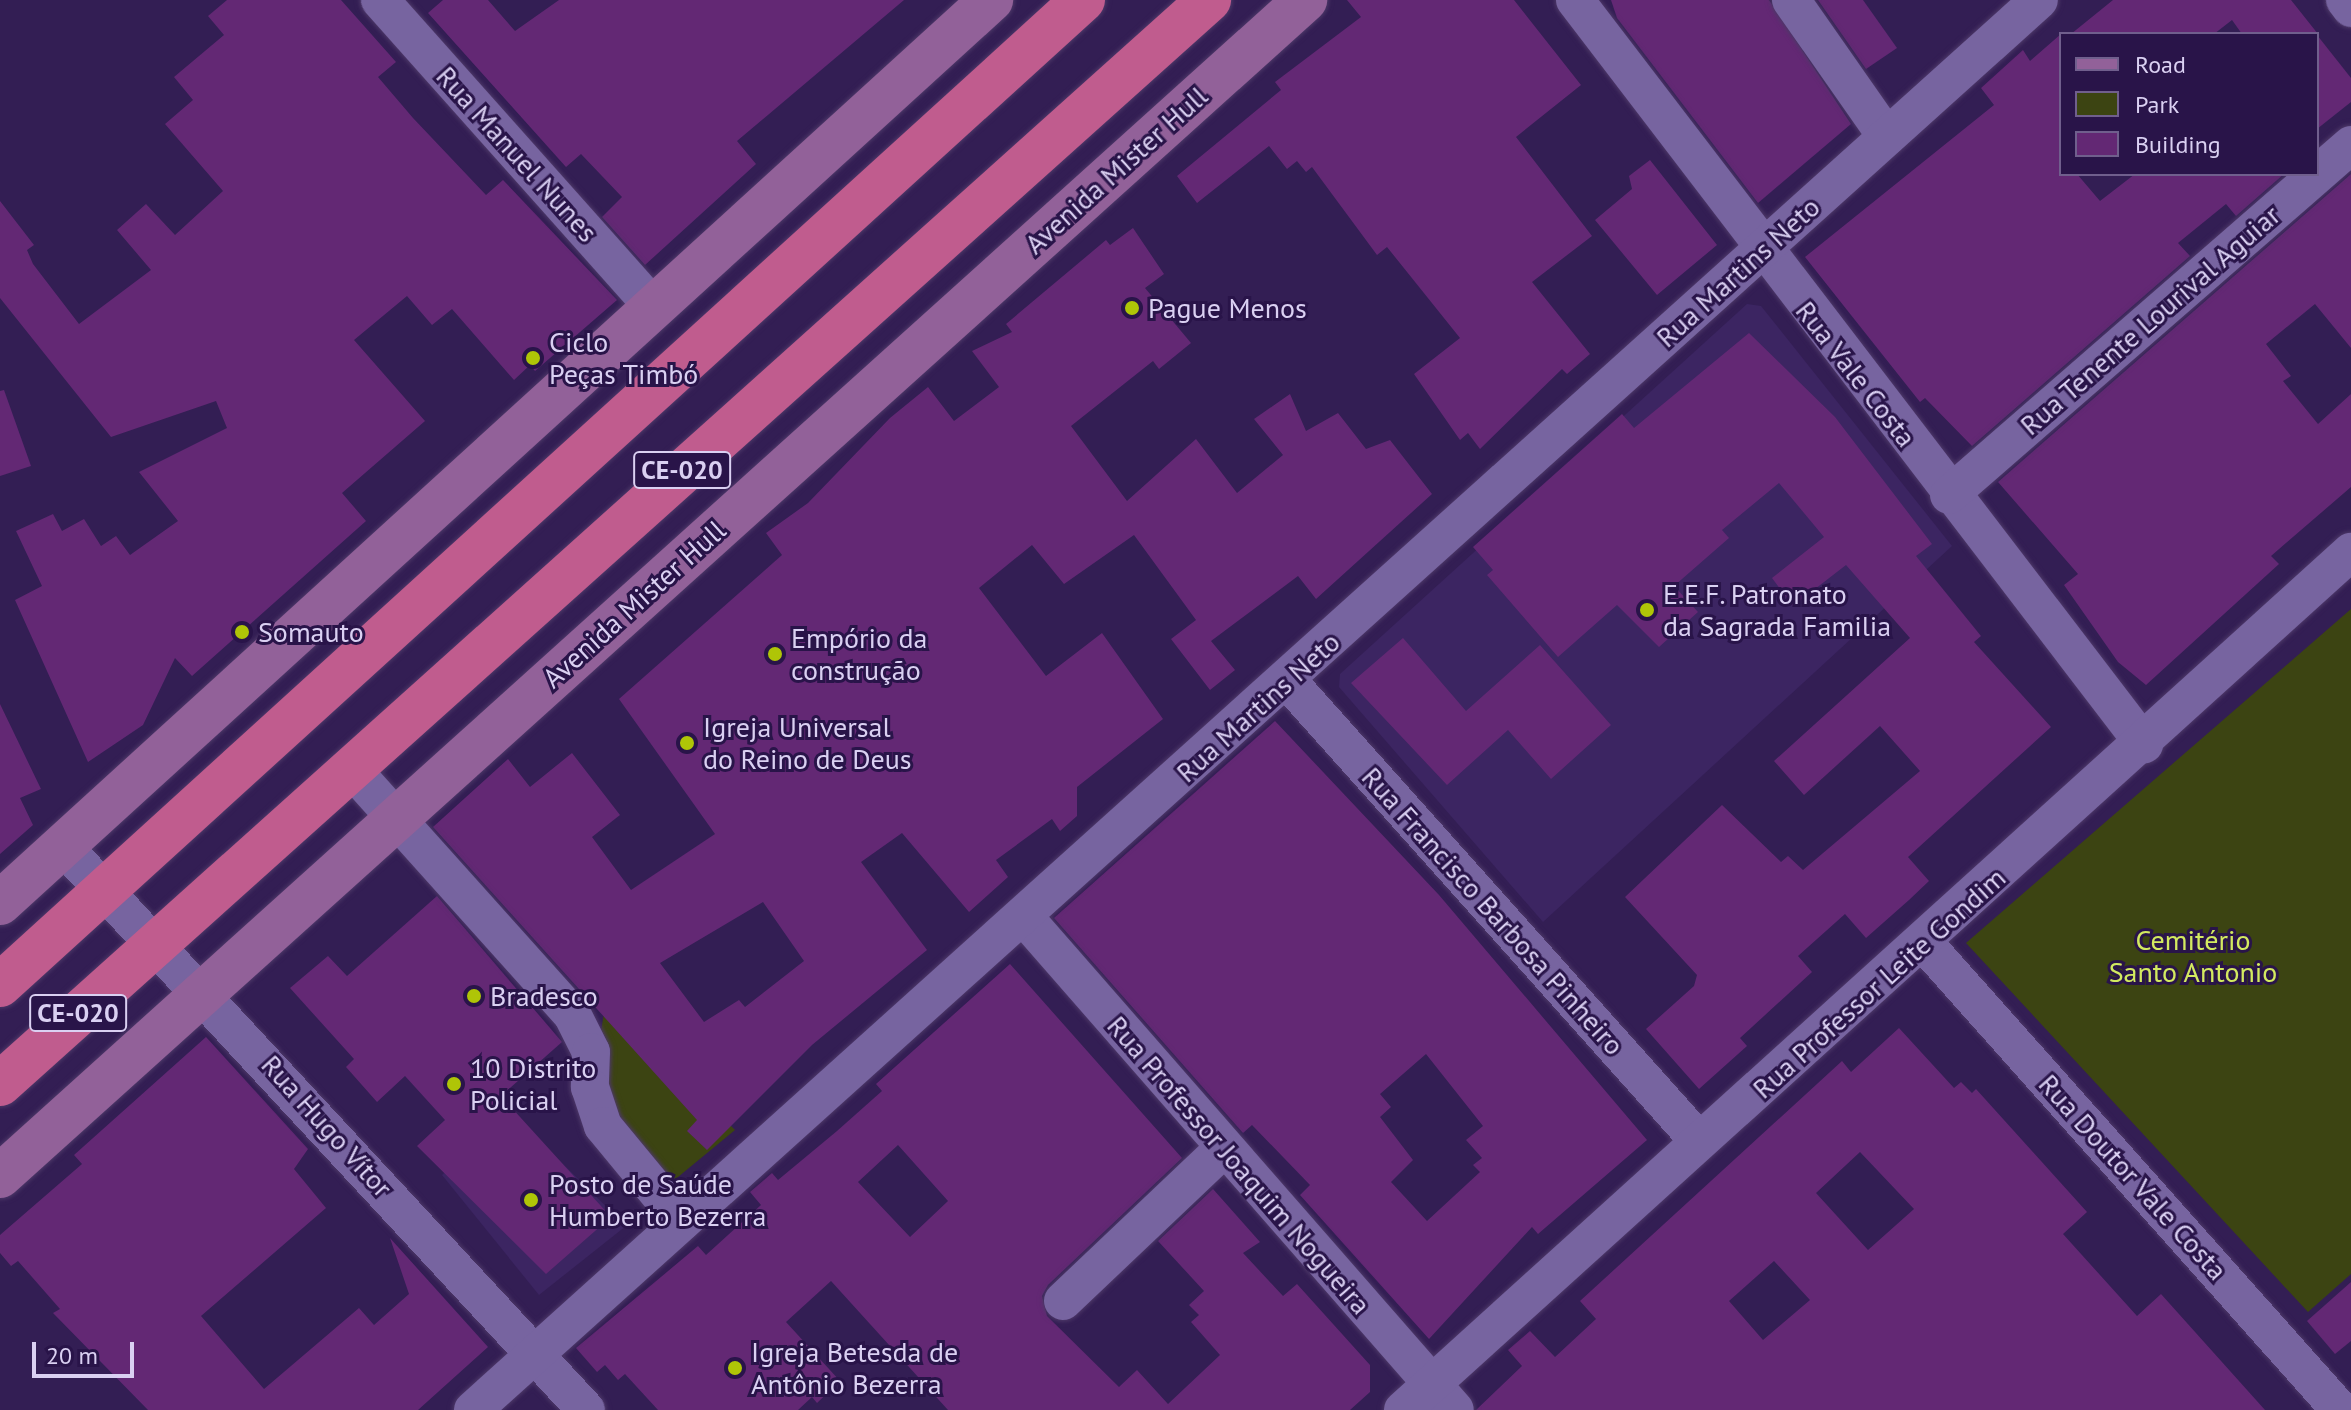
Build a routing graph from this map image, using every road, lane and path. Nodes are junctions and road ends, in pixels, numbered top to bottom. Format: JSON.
{"nodes":[{"id":1,"x":380,"y":0,"type":"edge"},
{"id":2,"x":991,"y":0,"type":"edge"},
{"id":3,"x":1083,"y":0,"type":"edge"},
{"id":4,"x":1209,"y":0,"type":"edge"},
{"id":5,"x":1305,"y":0,"type":"edge"},
{"id":6,"x":1575,"y":0,"type":"edge"},
{"id":7,"x":1791,"y":0,"type":"edge"},
{"id":8,"x":2039,"y":0,"type":"edge"},
{"id":9,"x":2345,"y":0,"type":"edge"},
{"id":10,"x":2351,"y":8,"type":"edge"},
{"id":11,"x":1887,"y":137,"type":"junction"},
{"id":12,"x":2351,"y":145,"type":"edge"},
{"id":13,"x":2319,"y":173,"type":"edge"},
{"id":14,"x":2315,"y":176,"type":"edge"},
{"id":15,"x":1761,"y":251,"type":"junction"},
{"id":16,"x":654,"y":308,"type":"junction"},
{"id":17,"x":1949,"y":495,"type":"junction"},
{"id":18,"x":2351,"y":552,"type":"edge"},
{"id":19,"x":1287,"y":680,"type":"junction"},
{"id":20,"x":2144,"y":744,"type":"junction"},
{"id":21,"x":350,"y":767,"type":"junction"},
{"id":22,"x":397,"y":817,"type":"junction"},
{"id":23,"x":63,"y":846,"type":"junction"},
{"id":24,"x":104,"y":889,"type":"junction"},
{"id":25,"x":0,"y":903,"type":"edge"},
{"id":26,"x":1025,"y":918,"type":"junction"},
{"id":27,"x":156,"y":942,"type":"junction"},
{"id":28,"x":1925,"y":944,"type":"junction"},
{"id":29,"x":0,"y":985,"type":"edge"},
{"id":30,"x":203,"y":991,"type":"junction"},
{"id":31,"x":0,"y":1084,"type":"edge"},
{"id":32,"x":1699,"y":1141,"type":"junction"},
{"id":33,"x":1222,"y":1150,"type":"junction"},
{"id":34,"x":0,"y":1176,"type":"edge"},
{"id":35,"x":682,"y":1222,"type":"junction"},
{"id":36,"x":1063,"y":1301,"type":"dead end"},
{"id":37,"x":536,"y":1355,"type":"junction"},
{"id":38,"x":1444,"y":1397,"type":"edge"},
{"id":39,"x":2337,"y":1402,"type":"edge"},
{"id":40,"x":473,"y":1410,"type":"edge"},
{"id":41,"x":586,"y":1410,"type":"edge"},
{"id":42,"x":1403,"y":1410,"type":"edge"}],
"edges":[{"from":1,"to":16,"type":"street","name":"Rua Manuel Nunes"},
{"from":2,"to":16,"type":"main road"},
{"from":3,"to":24,"type":"highway","number":"CE-020"},
{"from":4,"to":21,"type":"highway","number":"CE-020"},
{"from":5,"to":22,"type":"main road","name":"Avenida Mister Hull"},
{"from":6,"to":15,"type":"street","name":"Rua Vale Costa"},
{"from":7,"to":11,"type":"street"},
{"from":8,"to":11,"type":"street","name":"Rua Martins Neto"},
{"from":9,"to":10,"type":"street"},
{"from":11,"to":15,"type":"street","name":"Rua Martins Neto"},
{"from":12,"to":13,"type":"street","name":"Rua Tenente Lourival Aguiar"},
{"from":14,"to":17,"type":"street","name":"Rua Tenente Lourival Aguiar"},
{"from":15,"to":17,"type":"street","name":"Rua Vale Costa"},
{"from":15,"to":19,"type":"street","name":"Rua Martins Neto"},
{"from":16,"to":23,"type":"main road"},
{"from":17,"to":20,"type":"street","name":"Rua Vale Costa"},
{"from":18,"to":20,"type":"street","name":"Rua Professor Leite Gondim"},
{"from":19,"to":26,"type":"street","name":"Rua Martins Neto"},
{"from":19,"to":32,"type":"street","name":"Rua Francisco Barbosa Pinheiro"},
{"from":20,"to":28,"type":"street","name":"Rua Professor Leite Gondim"},
{"from":21,"to":22,"type":"street"},
{"from":21,"to":27,"type":"highway","number":"CE-020"},
{"from":22,"to":30,"type":"main road","name":"Avenida Mister Hull"},
{"from":22,"to":35,"type":"street"},
{"from":23,"to":24,"type":"street","name":"Rua Hugo Vítor"},
{"from":23,"to":25,"type":"main road"},
{"from":24,"to":27,"type":"street","name":"Rua Hugo Vítor"},
{"from":24,"to":29,"type":"highway","number":"CE-020"},
{"from":26,"to":33,"type":"street","name":"Rua Professor Joaquim Nogueira"},
{"from":26,"to":35,"type":"street","name":"Rua Martins Neto"},
{"from":27,"to":30,"type":"street","name":"Rua Hugo Vítor"},
{"from":27,"to":31,"type":"highway","number":"CE-020"},
{"from":28,"to":32,"type":"street","name":"Rua Professor Leite Gondim"},
{"from":28,"to":39,"type":"street","name":"Rua Doutor Vale Costa"},
{"from":30,"to":34,"type":"main road","name":"Avenida Mister Hull"},
{"from":30,"to":37,"type":"street","name":"Rua Hugo Vítor"},
{"from":32,"to":38,"type":"street","name":"Rua Professor Leite Gondim"},
{"from":33,"to":36,"type":"street"},
{"from":33,"to":38,"type":"street","name":"Rua Professor Joaquim Nogueira"},
{"from":35,"to":37,"type":"street","name":"Rua Martins Neto"},
{"from":37,"to":40,"type":"street","name":"Rua Martins Neto"},
{"from":37,"to":41,"type":"street","name":"Rua Hugo Vítor"},
{"from":38,"to":42,"type":"street","name":"Rua Professor Leite Gondim"}]}
